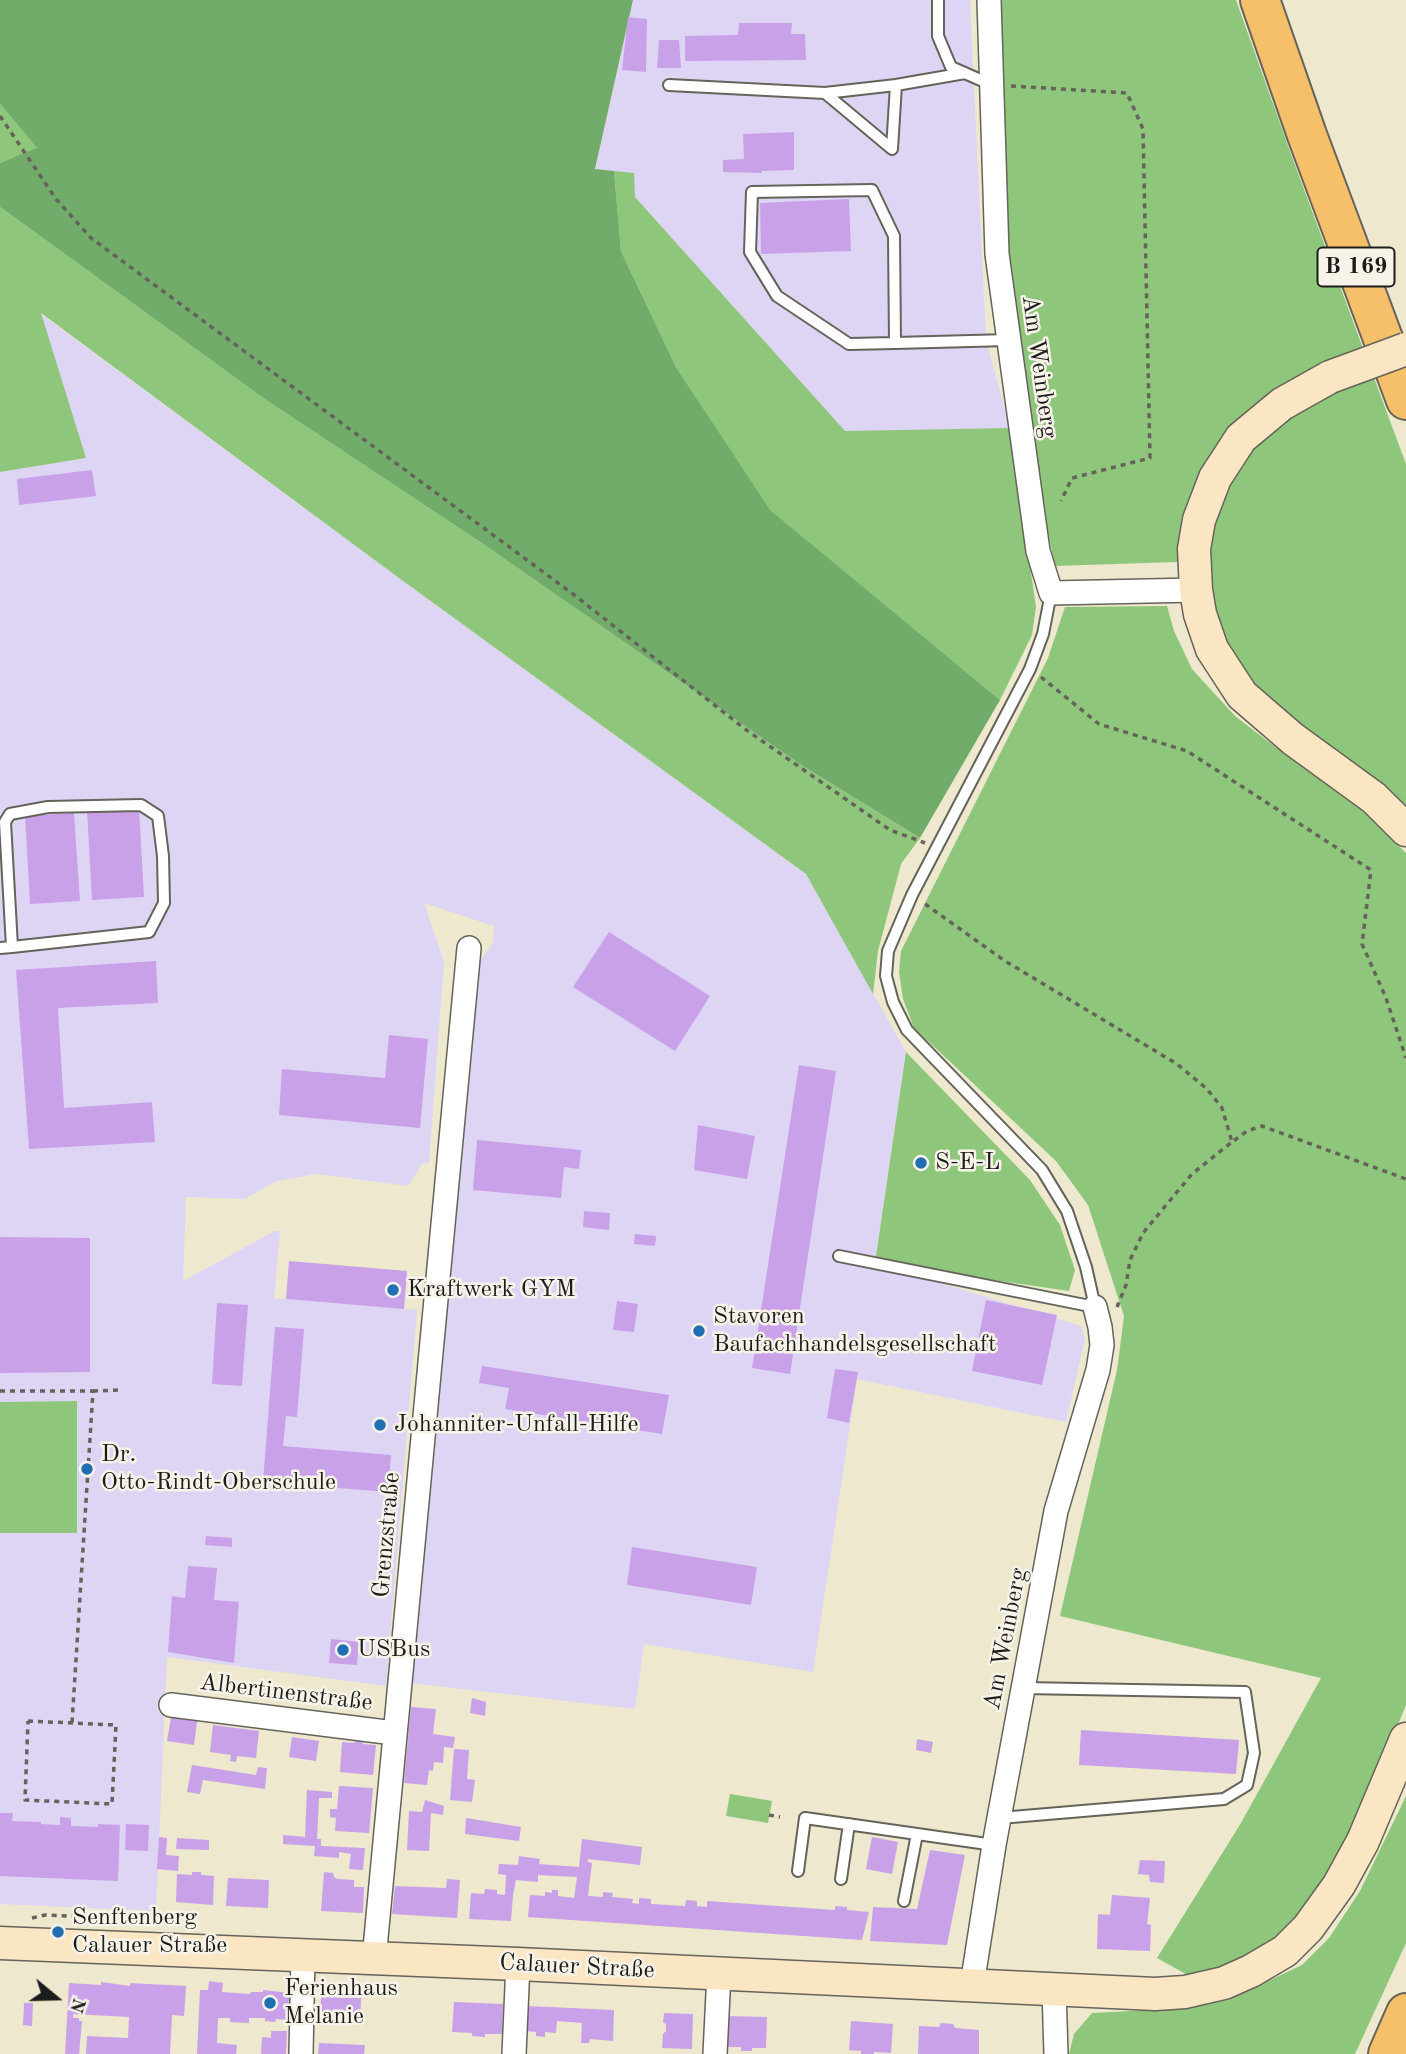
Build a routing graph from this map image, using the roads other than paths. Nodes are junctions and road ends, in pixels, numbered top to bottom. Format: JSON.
{"nodes":[{"id":1,"x":938,"y":0,"type":"edge"},
{"id":2,"x":989,"y":0,"type":"edge"},
{"id":3,"x":1260,"y":0,"type":"edge"},
{"id":4,"x":965,"y":73,"type":"junction"},
{"id":5,"x":668,"y":85,"type":"dead end"},
{"id":6,"x":896,"y":85,"type":"junction"},
{"id":7,"x":992,"y":85,"type":"junction"},
{"id":8,"x":825,"y":93,"type":"junction"},
{"id":9,"x":1009,"y":340,"type":"junction"},
{"id":10,"x":895,"y":343,"type":"junction"},
{"id":11,"x":1406,"y":349,"type":"edge"},
{"id":12,"x":1406,"y":400,"type":"edge"},
{"id":13,"x":1196,"y":590,"type":"junction"},
{"id":14,"x":1051,"y":593,"type":"junction"},
{"id":15,"x":1406,"y":830,"type":"edge"},
{"id":16,"x":12,"y":947,"type":"junction"},
{"id":17,"x":0,"y":948,"type":"edge"},
{"id":18,"x":469,"y":948,"type":"dead end"},
{"id":19,"x":839,"y":1256,"type":"dead end"},
{"id":20,"x":1095,"y":1307,"type":"junction"},
{"id":21,"x":1023,"y":1688,"type":"junction"},
{"id":22,"x":171,"y":1705,"type":"dead end"},
{"id":23,"x":394,"y":1733,"type":"junction"},
{"id":24,"x":1406,"y":1739,"type":"edge"},
{"id":25,"x":1000,"y":1818,"type":"junction"},
{"id":26,"x":849,"y":1824,"type":"junction"},
{"id":27,"x":917,"y":1834,"type":"junction"},
{"id":28,"x":994,"y":1845,"type":"junction"},
{"id":29,"x":798,"y":1871,"type":"dead end"},
{"id":30,"x":841,"y":1879,"type":"dead end"},
{"id":31,"x":904,"y":1901,"type":"dead end"},
{"id":32,"x":0,"y":1943,"type":"edge"},
{"id":33,"x":303,"y":1956,"type":"junction"},
{"id":34,"x":374,"y":1959,"type":"junction"},
{"id":35,"x":518,"y":1964,"type":"junction"},
{"id":36,"x":719,"y":1973,"type":"junction"},
{"id":37,"x":972,"y":1985,"type":"junction"},
{"id":38,"x":1054,"y":1989,"type":"junction"},
{"id":39,"x":1406,"y":2013,"type":"edge"},
{"id":40,"x":301,"y":2054,"type":"edge"},
{"id":41,"x":513,"y":2054,"type":"edge"},
{"id":42,"x":715,"y":2054,"type":"edge"},
{"id":43,"x":1056,"y":2054,"type":"edge"},
{"id":44,"x":1388,"y":2054,"type":"edge"}],
"edges":[{"from":1,"to":4,"type":"lane"},
{"from":2,"to":7,"type":"street","name":"Am Weinberg"},
{"from":3,"to":12,"type":"highway","number":"B 169"},
{"from":4,"to":6,"type":"lane"},
{"from":4,"to":7,"type":"lane"},
{"from":5,"to":8,"type":"lane"},
{"from":6,"to":8,"type":"lane"},
{"from":6,"to":8,"type":"lane"},
{"from":7,"to":9,"type":"street","name":"Am Weinberg"},
{"from":9,"to":10,"type":"lane"},
{"from":9,"to":14,"type":"street","name":"Am Weinberg"},
{"from":10,"to":10,"type":"lane"},
{"from":11,"to":13,"type":"street","bridge":true},
{"from":13,"to":14,"type":"street"},
{"from":13,"to":15,"type":"street"},
{"from":14,"to":20,"type":"lane"},
{"from":16,"to":16,"type":"lane"},
{"from":16,"to":17,"type":"lane"},
{"from":18,"to":23,"type":"street","name":"Grenzstraße"},
{"from":19,"to":20,"type":"lane"},
{"from":20,"to":21,"type":"street","name":"Am Weinberg"},
{"from":21,"to":25,"type":"street","name":"Am Weinberg"},
{"from":21,"to":25,"type":"lane"},
{"from":22,"to":23,"type":"street","name":"Albertinenstraße"},
{"from":23,"to":34,"type":"street","name":"Grenzstraße"},
{"from":24,"to":38,"type":"street","name":"Calauer Straße"},
{"from":25,"to":28,"type":"street","name":"Am Weinberg"},
{"from":26,"to":27,"type":"lane"},
{"from":26,"to":29,"type":"lane"},
{"from":26,"to":30,"type":"lane"},
{"from":27,"to":28,"type":"lane"},
{"from":27,"to":31,"type":"lane"},
{"from":28,"to":37,"type":"street","name":"Am Weinberg"},
{"from":32,"to":33,"type":"street","name":"Calauer Straße"},
{"from":33,"to":34,"type":"street","name":"Calauer Straße"},
{"from":33,"to":40,"type":"street"},
{"from":34,"to":35,"type":"street","name":"Calauer Straße"},
{"from":35,"to":36,"type":"street","name":"Calauer Straße"},
{"from":35,"to":41,"type":"street"},
{"from":36,"to":37,"type":"street","name":"Calauer Straße"},
{"from":36,"to":42,"type":"street"},
{"from":37,"to":38,"type":"street","name":"Calauer Straße"},
{"from":38,"to":43,"type":"street"},
{"from":39,"to":44,"type":"highway"}]}
